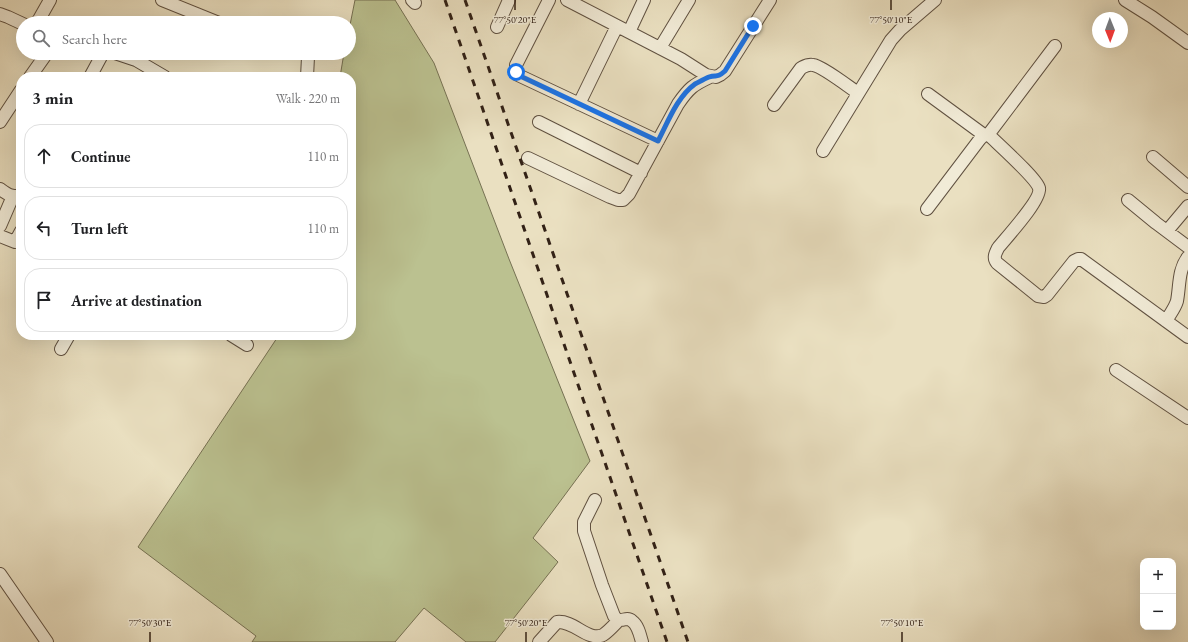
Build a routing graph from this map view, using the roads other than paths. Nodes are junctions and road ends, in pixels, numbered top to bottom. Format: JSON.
{"nodes":[{"id":1,"x":50,"y":0,"type":"edge"},
{"id":2,"x":162,"y":0,"type":"edge"},
{"id":3,"x":509,"y":0,"type":"edge"},
{"id":4,"x":549,"y":0,"type":"edge"},
{"id":5,"x":567,"y":0,"type":"edge"},
{"id":6,"x":644,"y":0,"type":"edge"},
{"id":7,"x":689,"y":0,"type":"edge"},
{"id":8,"x":770,"y":0,"type":"edge"},
{"id":9,"x":935,"y":0,"type":"edge"},
{"id":10,"x":1125,"y":0,"type":"edge"},
{"id":11,"x":0,"y":14,"type":"edge"},
{"id":12,"x":41,"y":16,"type":"edge"},
{"id":13,"x":202,"y":16,"type":"edge"},
{"id":14,"x":16,"y":21,"type":"edge"},
{"id":15,"x":617,"y":26,"type":"junction"},
{"id":16,"x":497,"y":27,"type":"dead end"},
{"id":17,"x":629,"y":32,"type":"junction"},
{"id":18,"x":1188,"y":42,"type":"edge"},
{"id":19,"x":1055,"y":46,"type":"dead end"},
{"id":20,"x":660,"y":48,"type":"junction"},
{"id":21,"x":42,"y":60,"type":"edge"},
{"id":22,"x":99,"y":60,"type":"edge"},
{"id":23,"x":136,"y":60,"type":"edge"},
{"id":24,"x":308,"y":60,"type":"edge"},
{"id":25,"x":34,"y":72,"type":"edge"},
{"id":26,"x":93,"y":72,"type":"edge"},
{"id":27,"x":156,"y":72,"type":"edge"},
{"id":28,"x":307,"y":72,"type":"edge"},
{"id":29,"x":710,"y":77,"type":"junction"},
{"id":30,"x":858,"y":94,"type":"junction"},
{"id":31,"x":928,"y":94,"type":"dead end"},
{"id":32,"x":16,"y":98,"type":"edge"},
{"id":33,"x":579,"y":104,"type":"junction"},
{"id":34,"x":774,"y":105,"type":"dead end"},
{"id":35,"x":0,"y":122,"type":"edge"},
{"id":36,"x":539,"y":122,"type":"dead end"},
{"id":37,"x":986,"y":135,"type":"junction"},
{"id":38,"x":658,"y":141,"type":"junction"},
{"id":39,"x":823,"y":151,"type":"dead end"},
{"id":40,"x":1154,"y":157,"type":"dead end"},
{"id":41,"x":528,"y":158,"type":"dead end"},
{"id":42,"x":641,"y":173,"type":"junction"},
{"id":43,"x":1188,"y":187,"type":"edge"},
{"id":44,"x":0,"y":189,"type":"edge"},
{"id":45,"x":16,"y":195,"type":"edge"},
{"id":46,"x":16,"y":197,"type":"edge"},
{"id":47,"x":1128,"y":200,"type":"dead end"},
{"id":48,"x":1188,"y":206,"type":"edge"},
{"id":49,"x":927,"y":209,"type":"dead end"},
{"id":50,"x":0,"y":226,"type":"edge"},
{"id":51,"x":1167,"y":231,"type":"junction"},
{"id":52,"x":0,"y":236,"type":"edge"},
{"id":53,"x":16,"y":240,"type":"edge"},
{"id":54,"x":1188,"y":247,"type":"edge"},
{"id":55,"x":1188,"y":257,"type":"edge"},
{"id":56,"x":1166,"y":320,"type":"junction"},
{"id":57,"x":1188,"y":337,"type":"edge"},
{"id":58,"x":66,"y":340,"type":"edge"},
{"id":59,"x":240,"y":340,"type":"edge"},
{"id":60,"x":247,"y":344,"type":"dead end"},
{"id":61,"x":61,"y":348,"type":"dead end"},
{"id":62,"x":1116,"y":370,"type":"dead end"},
{"id":63,"x":1188,"y":418,"type":"edge"},
{"id":64,"x":595,"y":500,"type":"dead end"},
{"id":65,"x":0,"y":574,"type":"edge"},
{"id":66,"x":619,"y":620,"type":"junction"},
{"id":67,"x":47,"y":642,"type":"edge"},
{"id":68,"x":539,"y":642,"type":"edge"},
{"id":69,"x":642,"y":642,"type":"edge"}],
"edges":[{"from":1,"to":12,"type":"street"},
{"from":2,"to":13,"type":"street"},
{"from":3,"to":16,"type":"street"},
{"from":4,"to":33,"type":"street"},
{"from":5,"to":15,"type":"street"},
{"from":6,"to":17,"type":"street"},
{"from":7,"to":20,"type":"street"},
{"from":8,"to":29,"type":"street"},
{"from":9,"to":30,"type":"street"},
{"from":10,"to":18,"type":"street"},
{"from":11,"to":14,"type":"street"},
{"from":15,"to":17,"type":"street"},
{"from":15,"to":33,"type":"street"},
{"from":17,"to":20,"type":"street"},
{"from":19,"to":37,"type":"street"},
{"from":20,"to":29,"type":"street"},
{"from":21,"to":25,"type":"street"},
{"from":22,"to":26,"type":"street"},
{"from":23,"to":27,"type":"street"},
{"from":24,"to":28,"type":"street"},
{"from":29,"to":38,"type":"street"},
{"from":30,"to":34,"type":"street"},
{"from":30,"to":39,"type":"street"},
{"from":31,"to":37,"type":"street"},
{"from":32,"to":35,"type":"street"},
{"from":33,"to":38,"type":"street"},
{"from":36,"to":42,"type":"street"},
{"from":37,"to":49,"type":"street"},
{"from":37,"to":56,"type":"street"},
{"from":38,"to":42,"type":"street"},
{"from":40,"to":43,"type":"street"},
{"from":41,"to":42,"type":"street"},
{"from":44,"to":45,"type":"street"},
{"from":46,"to":50,"type":"street"},
{"from":47,"to":51,"type":"street"},
{"from":48,"to":51,"type":"street"},
{"from":51,"to":54,"type":"street"},
{"from":52,"to":53,"type":"street"},
{"from":55,"to":56,"type":"street"},
{"from":56,"to":57,"type":"street"},
{"from":58,"to":61,"type":"street"},
{"from":59,"to":60,"type":"street"},
{"from":62,"to":63,"type":"street"},
{"from":64,"to":66,"type":"street"},
{"from":65,"to":67,"type":"street"},
{"from":66,"to":68,"type":"street"},
{"from":66,"to":69,"type":"street"}]}
